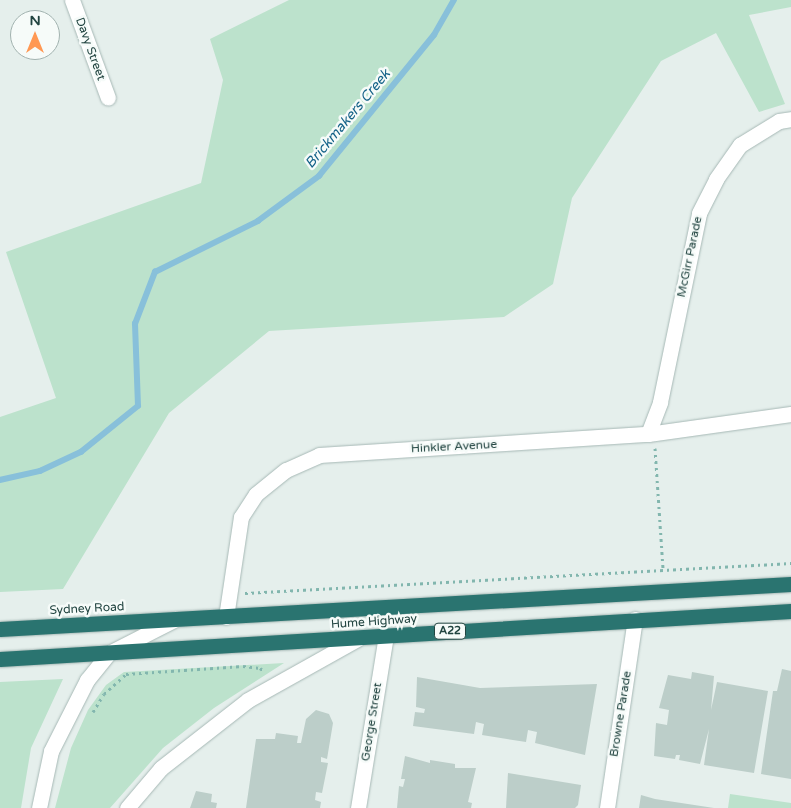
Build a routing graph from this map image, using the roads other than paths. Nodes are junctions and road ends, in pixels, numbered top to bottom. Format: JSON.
{"nodes":[{"id":1,"x":72,"y":0,"type":"edge"},
{"id":2,"x":108,"y":98,"type":"dead end"},
{"id":3,"x":791,"y":119,"type":"edge"},
{"id":4,"x":791,"y":414,"type":"edge"},
{"id":5,"x":648,"y":434,"type":"junction"},
{"id":6,"x":791,"y":584,"type":"edge"},
{"id":7,"x":791,"y":611,"type":"edge"},
{"id":8,"x":226,"y":617,"type":"junction"},
{"id":9,"x":176,"y":620,"type":"junction"},
{"id":10,"x":636,"y":620,"type":"junction"},
{"id":11,"x":0,"y":629,"type":"edge"},
{"id":12,"x":386,"y":636,"type":"junction"},
{"id":13,"x":359,"y":638,"type":"junction"},
{"id":14,"x":109,"y":653,"type":"junction"},
{"id":15,"x":0,"y":659,"type":"edge"},
{"id":16,"x":39,"y":808,"type":"edge"},
{"id":17,"x":127,"y":808,"type":"edge"},
{"id":18,"x":358,"y":808,"type":"edge"},
{"id":19,"x":607,"y":808,"type":"edge"}],
"edges":[{"from":1,"to":2,"type":"street","name":"Davy Street"},
{"from":3,"to":5,"type":"street","name":"McGirr Parade"},
{"from":4,"to":5,"type":"street","name":"Hinkler Avenue"},
{"from":5,"to":8,"type":"street","name":"Hinkler Avenue"},
{"from":6,"to":8,"type":"highway","name":"Hume Highway","number":"A22"},
{"from":7,"to":10,"type":"highway","name":"Hume Highway","number":"A22"},
{"from":8,"to":9,"type":"highway","name":"Hume Highway","number":"A22"},
{"from":9,"to":11,"type":"highway","name":"Sydney Road","number":"A22"},
{"from":9,"to":14,"type":"street"},
{"from":10,"to":12,"type":"highway","name":"Hume Highway","number":"A22"},
{"from":10,"to":19,"type":"street","name":"Browne Parade"},
{"from":12,"to":13,"type":"highway","name":"Hume Highway","number":"A22"},
{"from":12,"to":18,"type":"street","name":"George Street"},
{"from":13,"to":14,"type":"highway","name":"Hume Highway","number":"A22"},
{"from":13,"to":17,"type":"street"},
{"from":14,"to":15,"type":"highway","number":"A22"},
{"from":14,"to":16,"type":"street"}]}
